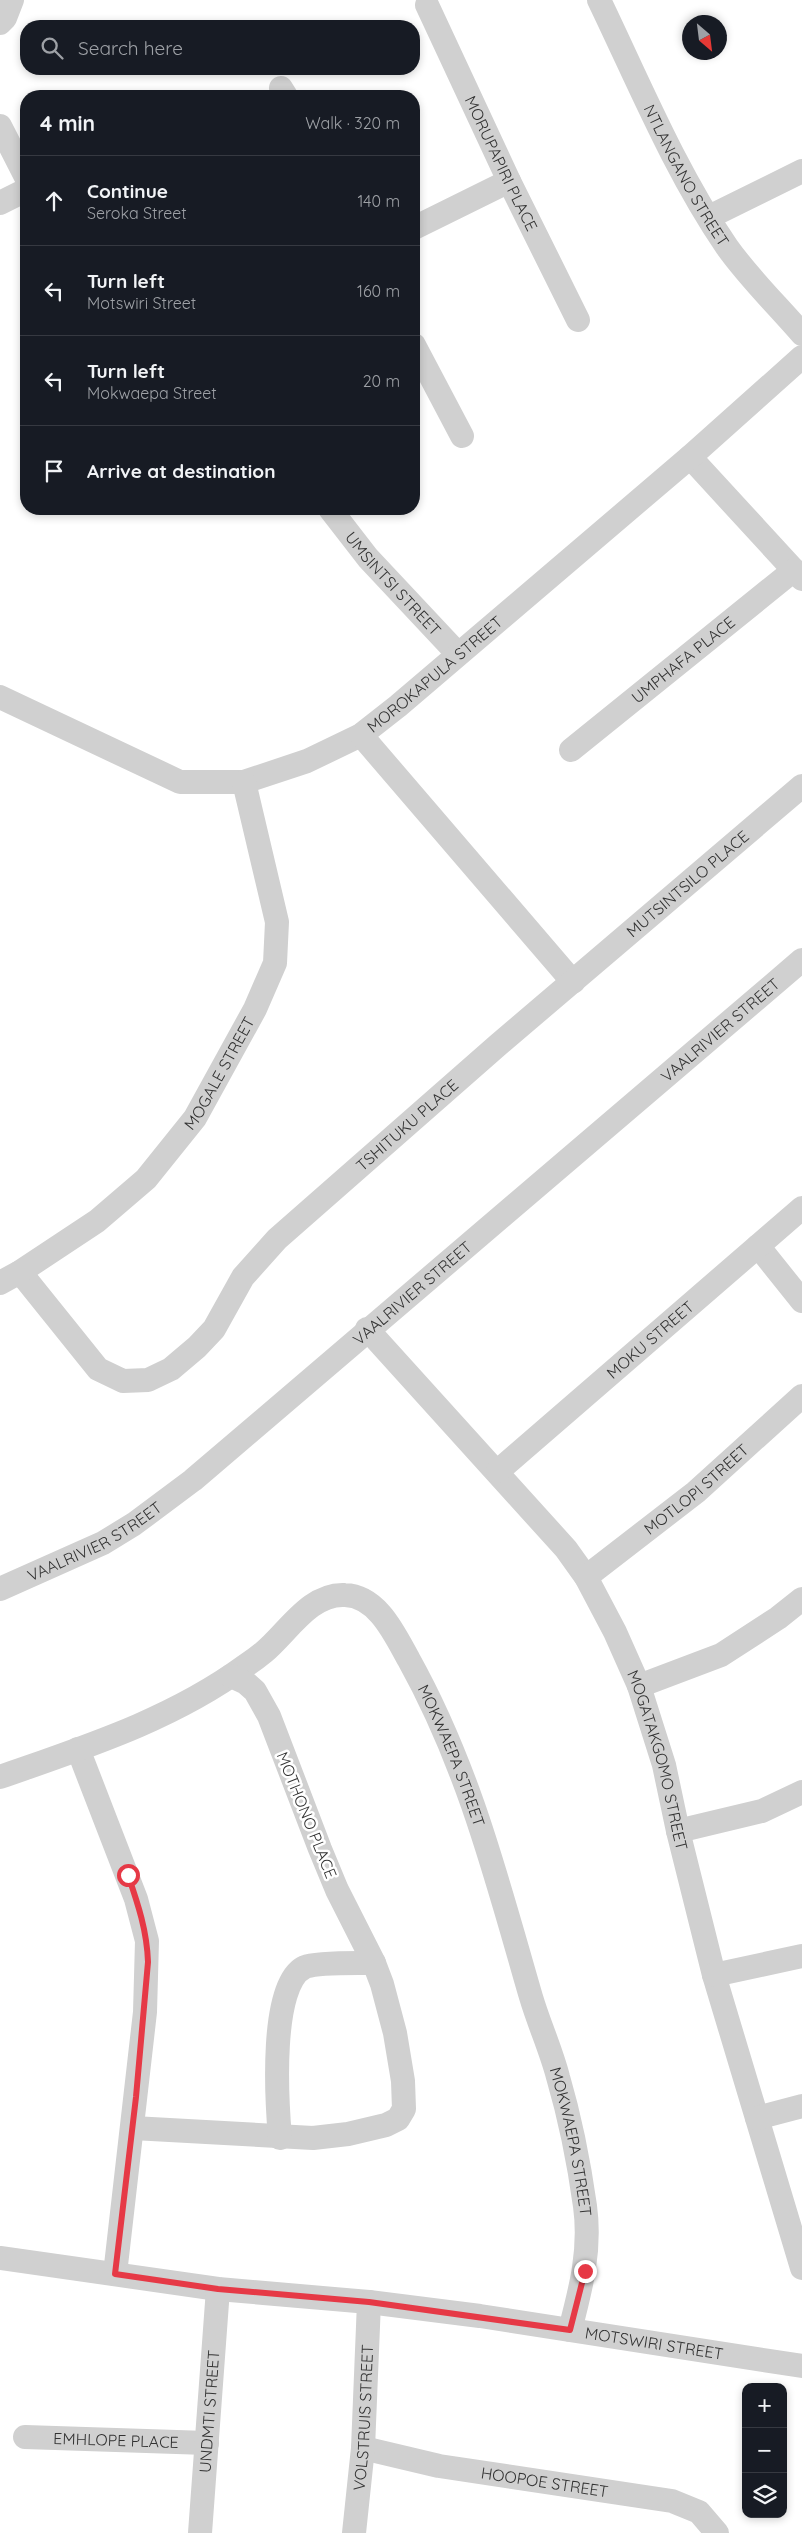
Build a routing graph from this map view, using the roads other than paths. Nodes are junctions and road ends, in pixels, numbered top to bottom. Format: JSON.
{"nodes":[{"id":1,"x":12,"y":0,"type":"edge"},
{"id":2,"x":599,"y":0,"type":"edge"},
{"id":3,"x":427,"y":5,"type":"dead end"},
{"id":4,"x":0,"y":23,"type":"edge"},
{"id":5,"x":0,"y":126,"type":"edge"},
{"id":6,"x":20,"y":165,"type":"edge"},
{"id":7,"x":802,"y":171,"type":"edge"},
{"id":8,"x":509,"y":180,"type":"junction"},
{"id":9,"x":20,"y":193,"type":"edge"},
{"id":10,"x":0,"y":203,"type":"edge"},
{"id":11,"x":709,"y":217,"type":"junction"},
{"id":12,"x":420,"y":225,"type":"edge"},
{"id":13,"x":578,"y":320,"type":"dead end"},
{"id":14,"x":802,"y":334,"type":"edge"},
{"id":15,"x":420,"y":356,"type":"edge"},
{"id":16,"x":802,"y":357,"type":"edge"},
{"id":17,"x":462,"y":436,"type":"dead end"},
{"id":18,"x":690,"y":457,"type":"junction"},
{"id":19,"x":335,"y":515,"type":"edge"},
{"id":20,"x":798,"y":575,"type":"edge"},
{"id":21,"x":458,"y":654,"type":"junction"},
{"id":22,"x":0,"y":697,"type":"edge"},
{"id":23,"x":361,"y":735,"type":"junction"},
{"id":24,"x":571,"y":750,"type":"dead end"},
{"id":25,"x":244,"y":782,"type":"junction"},
{"id":26,"x":802,"y":786,"type":"edge"},
{"id":27,"x":802,"y":960,"type":"edge"},
{"id":28,"x":573,"y":982,"type":"junction"},
{"id":29,"x":802,"y":1208,"type":"edge"},
{"id":30,"x":758,"y":1246,"type":"junction"},
{"id":31,"x":10,"y":1278,"type":"edge"},
{"id":32,"x":802,"y":1301,"type":"edge"},
{"id":33,"x":367,"y":1329,"type":"junction"},
{"id":34,"x":802,"y":1396,"type":"edge"},
{"id":35,"x":498,"y":1471,"type":"junction"},
{"id":36,"x":586,"y":1577,"type":"junction"},
{"id":37,"x":0,"y":1590,"type":"edge"},
{"id":38,"x":802,"y":1599,"type":"edge"},
{"id":39,"x":231,"y":1676,"type":"junction"},
{"id":40,"x":639,"y":1686,"type":"junction"},
{"id":41,"x":78,"y":1750,"type":"junction"},
{"id":42,"x":0,"y":1777,"type":"edge"},
{"id":43,"x":802,"y":1792,"type":"edge"},
{"id":44,"x":678,"y":1831,"type":"junction"},
{"id":45,"x":802,"y":1956,"type":"edge"},
{"id":46,"x":374,"y":1963,"type":"junction"},
{"id":47,"x":714,"y":1975,"type":"junction"},
{"id":48,"x":802,"y":2106,"type":"edge"},
{"id":49,"x":757,"y":2118,"type":"junction"},
{"id":50,"x":133,"y":2128,"type":"junction"},
{"id":51,"x":280,"y":2138,"type":"junction"},
{"id":52,"x":0,"y":2258,"type":"edge"},
{"id":53,"x":802,"y":2268,"type":"edge"},
{"id":54,"x":115,"y":2274,"type":"junction"},
{"id":55,"x":218,"y":2289,"type":"junction"},
{"id":56,"x":369,"y":2302,"type":"junction"},
{"id":57,"x":570,"y":2330,"type":"junction"},
{"id":58,"x":802,"y":2366,"type":"edge"},
{"id":59,"x":25,"y":2437,"type":"dead end"},
{"id":60,"x":207,"y":2443,"type":"junction"},
{"id":61,"x":363,"y":2448,"type":"junction"},
{"id":62,"x":200,"y":2533,"type":"edge"},
{"id":63,"x":354,"y":2533,"type":"edge"},
{"id":64,"x":717,"y":2533,"type":"edge"}],
"edges":[{"from":1,"to":4,"type":"street"},
{"from":2,"to":11,"type":"street","name":"NTLANGANO STREET"},
{"from":3,"to":8,"type":"street","name":"MORUPAPIRI PLACE"},
{"from":5,"to":6,"type":"street"},
{"from":7,"to":11,"type":"street"},
{"from":8,"to":12,"type":"street"},
{"from":8,"to":13,"type":"street","name":"MORUPAPIRI PLACE"},
{"from":9,"to":10,"type":"street"},
{"from":11,"to":14,"type":"street","name":"NTLANGANO STREET"},
{"from":15,"to":17,"type":"street"},
{"from":16,"to":18,"type":"street","name":"MOROKAPULA STREET"},
{"from":18,"to":20,"type":"street"},
{"from":18,"to":21,"type":"street","name":"MOROKAPULA STREET"},
{"from":19,"to":21,"type":"street","name":"UMSINTSI STREET"},
{"from":20,"to":24,"type":"street","name":"UMPHAFA PLACE"},
{"from":21,"to":23,"type":"street","name":"MOROKAPULA STREET"},
{"from":22,"to":25,"type":"street","name":"MOROKAPULA STREET"},
{"from":23,"to":25,"type":"street","name":"MOROKAPULA STREET"},
{"from":23,"to":28,"type":"street"},
{"from":25,"to":31,"type":"street","name":"MOGALE STREET"},
{"from":26,"to":28,"type":"street","name":"MUTSINTSILO PLACE"},
{"from":27,"to":33,"type":"street","name":"VAALRIVIER STREET"},
{"from":28,"to":31,"type":"street","name":"TSHITUKU PLACE"},
{"from":29,"to":30,"type":"street","name":"MOKU STREET"},
{"from":30,"to":32,"type":"street"},
{"from":30,"to":35,"type":"street","name":"MOKU STREET"},
{"from":33,"to":35,"type":"street","name":"MOGATAKGOMO STREET"},
{"from":33,"to":37,"type":"street","name":"VAALRIVIER STREET"},
{"from":34,"to":36,"type":"street","name":"MOTLOPI STREET"},
{"from":35,"to":36,"type":"street","name":"MOGATAKGOMO STREET"},
{"from":36,"to":40,"type":"street","name":"MOGATAKGOMO STREET"},
{"from":38,"to":40,"type":"street"},
{"from":39,"to":41,"type":"street","name":"MOKWAEPA STREET"},
{"from":39,"to":46,"type":"street","name":"MOTHONO PLACE"},
{"from":39,"to":57,"type":"street","name":"MOKWAEPA STREET"},
{"from":40,"to":44,"type":"street","name":"MOGATAKGOMO STREET"},
{"from":41,"to":42,"type":"street","name":"MOKWAEPA STREET"},
{"from":41,"to":50,"type":"street"},
{"from":43,"to":44,"type":"street"},
{"from":44,"to":47,"type":"street","name":"MOGATAKGOMO STREET"},
{"from":45,"to":47,"type":"street"},
{"from":46,"to":51,"type":"street"},
{"from":46,"to":51,"type":"street","name":"MOTHONO PLACE"},
{"from":47,"to":49,"type":"street","name":"MOGATAKGOMO STREET"},
{"from":48,"to":49,"type":"street"},
{"from":49,"to":53,"type":"street","name":"MOGATAKGOMO STREET"},
{"from":50,"to":51,"type":"street","name":"MOTHONO PLACE"},
{"from":50,"to":54,"type":"street"},
{"from":52,"to":54,"type":"street","name":"MOTSWIRI STREET"},
{"from":54,"to":55,"type":"street","name":"MOTSWIRI STREET"},
{"from":55,"to":56,"type":"street","name":"MOTSWIRI STREET"},
{"from":55,"to":60,"type":"street","name":"UNDMTI STREET"},
{"from":56,"to":57,"type":"street","name":"MOTSWIRI STREET"},
{"from":56,"to":61,"type":"street","name":"VOLSTRUIS STREET"},
{"from":57,"to":58,"type":"street","name":"MOTSWIRI STREET"},
{"from":59,"to":60,"type":"street","name":"EMHLOPE PLACE"},
{"from":60,"to":62,"type":"street","name":"UNDMTI STREET"},
{"from":61,"to":63,"type":"street","name":"VOLSTRUIS STREET"},
{"from":61,"to":64,"type":"street","name":"HOOPOE STREET"}]}
